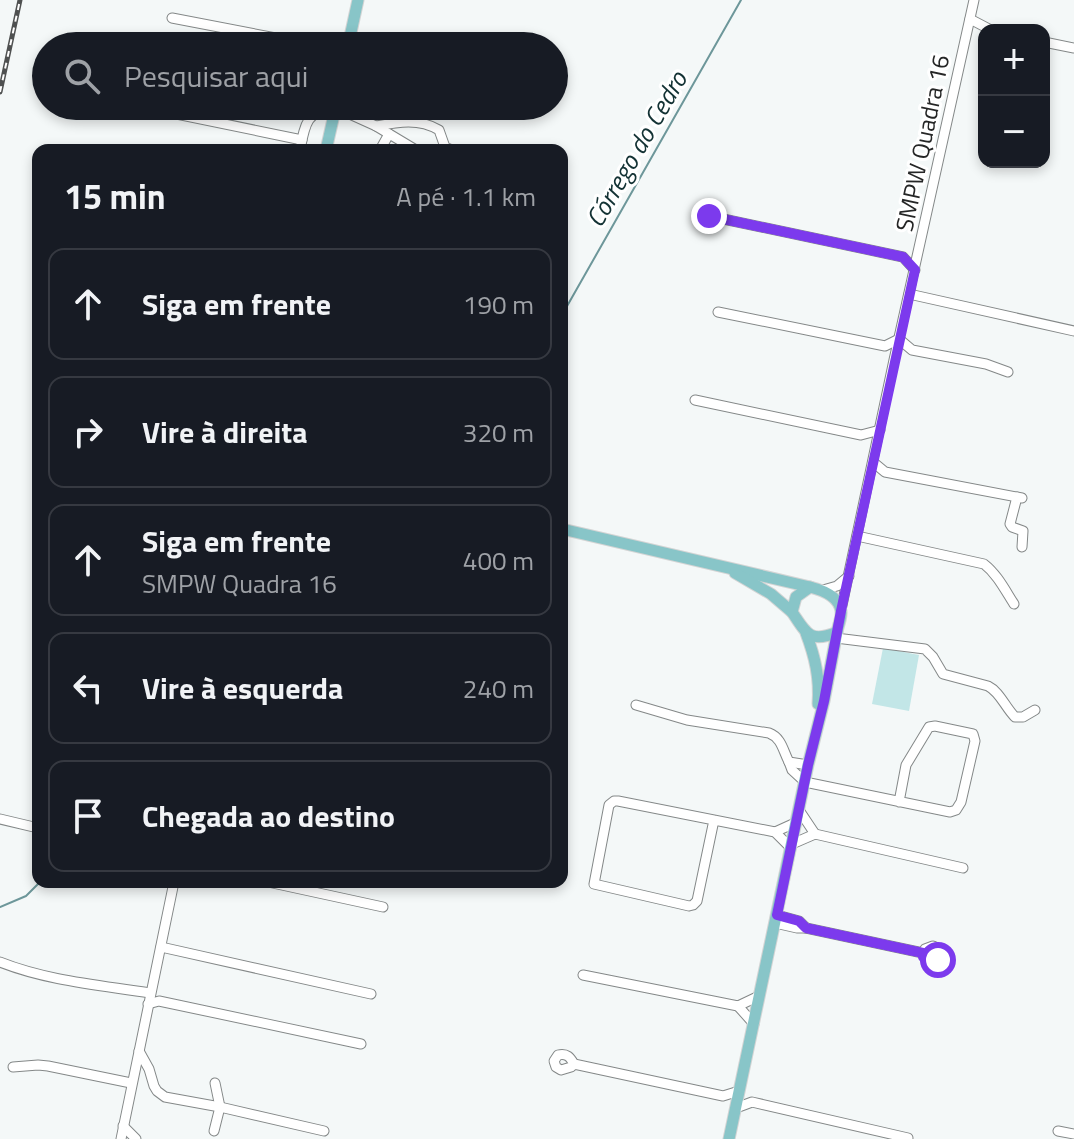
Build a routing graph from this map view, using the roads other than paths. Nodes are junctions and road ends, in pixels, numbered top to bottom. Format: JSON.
{"nodes":[{"id":1,"x":358,"y":0,"type":"edge"},
{"id":2,"x":974,"y":0,"type":"edge"},
{"id":3,"x":172,"y":18,"type":"dead end"},
{"id":4,"x":970,"y":19,"type":"junction"},
{"id":5,"x":980,"y":24,"type":"edge"},
{"id":6,"x":245,"y":32,"type":"edge"},
{"id":7,"x":351,"y":32,"type":"edge"},
{"id":8,"x":978,"y":34,"type":"edge"},
{"id":9,"x":967,"y":35,"type":"junction"},
{"id":10,"x":1050,"y":43,"type":"edge"},
{"id":11,"x":1074,"y":48,"type":"edge"},
{"id":12,"x":198,"y":120,"type":"edge"},
{"id":13,"x":309,"y":120,"type":"edge"},
{"id":14,"x":332,"y":120,"type":"edge"},
{"id":15,"x":363,"y":120,"type":"edge"},
{"id":16,"x":376,"y":126,"type":"junction"},
{"id":17,"x":389,"y":134,"type":"junction"},
{"id":18,"x":297,"y":144,"type":"edge"},
{"id":19,"x":301,"y":144,"type":"edge"},
{"id":20,"x":327,"y":144,"type":"edge"},
{"id":21,"x":383,"y":144,"type":"edge"},
{"id":22,"x":406,"y":144,"type":"edge"},
{"id":23,"x":444,"y":144,"type":"edge"},
{"id":24,"x":709,"y":216,"type":"dead end"},
{"id":25,"x":920,"y":248,"type":"junction"},
{"id":26,"x":903,"y":257,"type":"junction"},
{"id":27,"x":915,"y":270,"type":"junction"},
{"id":28,"x":909,"y":294,"type":"junction"},
{"id":29,"x":718,"y":312,"type":"dead end"},
{"id":30,"x":1074,"y":331,"type":"edge"},
{"id":31,"x":899,"y":339,"type":"junction"},
{"id":32,"x":885,"y":346,"type":"junction"},
{"id":33,"x":912,"y":350,"type":"junction"},
{"id":34,"x":894,"y":360,"type":"junction"},
{"id":35,"x":1008,"y":372,"type":"dead end"},
{"id":36,"x":695,"y":400,"type":"dead end"},
{"id":37,"x":880,"y":430,"type":"junction"},
{"id":38,"x":861,"y":435,"type":"junction"},
{"id":39,"x":875,"y":450,"type":"junction"},
{"id":40,"x":873,"y":462,"type":"junction"},
{"id":41,"x":885,"y":472,"type":"junction"},
{"id":42,"x":869,"y":484,"type":"junction"},
{"id":43,"x":568,"y":530,"type":"edge"},
{"id":44,"x":857,"y":536,"type":"junction"},
{"id":45,"x":1022,"y":547,"type":"dead end"},
{"id":46,"x":716,"y":565,"type":"junction"},
{"id":47,"x":849,"y":576,"type":"junction"},
{"id":48,"x":816,"y":588,"type":"junction"},
{"id":49,"x":1014,"y":604,"type":"dead end"},
{"id":50,"x":841,"y":611,"type":"junction"},
{"id":51,"x":792,"y":612,"type":"junction"},
{"id":52,"x":806,"y":633,"type":"junction"},
{"id":53,"x":837,"y":635,"type":"junction"},
{"id":54,"x":636,"y":705,"type":"dead end"},
{"id":55,"x":1035,"y":710,"type":"dead end"},
{"id":56,"x":814,"y":740,"type":"junction"},
{"id":57,"x":789,"y":762,"type":"junction"},
{"id":58,"x":808,"y":765,"type":"junction"},
{"id":59,"x":805,"y":782,"type":"junction"},
{"id":60,"x":899,"y":802,"type":"junction"},
{"id":61,"x":799,"y":810,"type":"junction"},
{"id":62,"x":0,"y":819,"type":"edge"},
{"id":63,"x":714,"y":820,"type":"junction"},
{"id":64,"x":797,"y":822,"type":"junction"},
{"id":65,"x":32,"y":827,"type":"edge"},
{"id":66,"x":775,"y":832,"type":"junction"},
{"id":67,"x":815,"y":834,"type":"junction"},
{"id":68,"x":792,"y":846,"type":"junction"},
{"id":69,"x":963,"y":868,"type":"dead end"},
{"id":70,"x":173,"y":888,"type":"edge"},
{"id":71,"x":296,"y":888,"type":"edge"},
{"id":72,"x":383,"y":907,"type":"dead end"},
{"id":73,"x":776,"y":919,"type":"junction"},
{"id":74,"x":161,"y":947,"type":"junction"},
{"id":75,"x":923,"y":953,"type":"dead end"},
{"id":76,"x":0,"y":962,"type":"edge"},
{"id":77,"x":583,"y":975,"type":"dead end"},
{"id":78,"x":151,"y":992,"type":"junction"},
{"id":79,"x":371,"y":994,"type":"dead end"},
{"id":80,"x":759,"y":996,"type":"junction"},
{"id":81,"x":153,"y":1003,"type":"junction"},
{"id":82,"x":738,"y":1006,"type":"junction"},
{"id":83,"x":754,"y":1024,"type":"junction"},
{"id":84,"x":361,"y":1044,"type":"dead end"},
{"id":85,"x":139,"y":1051,"type":"junction"},
{"id":86,"x":574,"y":1064,"type":"dead end"},
{"id":87,"x":13,"y":1067,"type":"dead end"},
{"id":88,"x":131,"y":1083,"type":"junction"},
{"id":89,"x":215,"y":1083,"type":"dead end"},
{"id":90,"x":740,"y":1089,"type":"junction"},
{"id":91,"x":723,"y":1096,"type":"junction"},
{"id":92,"x":752,"y":1102,"type":"junction"},
{"id":93,"x":220,"y":1107,"type":"junction"},
{"id":94,"x":736,"y":1109,"type":"junction"},
{"id":95,"x":123,"y":1126,"type":"junction"},
{"id":96,"x":214,"y":1131,"type":"dead end"},
{"id":97,"x":324,"y":1131,"type":"dead end"},
{"id":98,"x":1058,"y":1131,"type":"dead end"},
{"id":99,"x":1074,"y":1134,"type":"edge"},
{"id":100,"x":908,"y":1138,"type":"edge"},
{"id":101,"x":121,"y":1139,"type":"edge"},
{"id":102,"x":136,"y":1139,"type":"edge"},
{"id":103,"x":729,"y":1139,"type":"edge"}],
"edges":[{"from":1,"to":7,"type":"main road"},
{"from":2,"to":4,"type":"street","name":"SMPW Quadra 16"},
{"from":3,"to":6,"type":"street"},
{"from":4,"to":5,"type":"street"},
{"from":4,"to":9,"type":"street","name":"SMPW Quadra 16"},
{"from":8,"to":9,"type":"street"},
{"from":9,"to":25,"type":"street","name":"SMPW Quadra 16"},
{"from":10,"to":11,"type":"street"},
{"from":12,"to":18,"type":"street"},
{"from":13,"to":19,"type":"street"},
{"from":14,"to":20,"type":"main road"},
{"from":15,"to":16,"type":"street"},
{"from":16,"to":17,"type":"street"},
{"from":16,"to":23,"type":"street"},
{"from":17,"to":21,"type":"street"},
{"from":17,"to":22,"type":"street"},
{"from":24,"to":26,"type":"street"},
{"from":25,"to":26,"type":"street"},
{"from":25,"to":27,"type":"street","name":"SMPW Quadra 16"},
{"from":26,"to":27,"type":"street"},
{"from":27,"to":28,"type":"street","name":"SMPW Quadra 16"},
{"from":28,"to":30,"type":"street"},
{"from":28,"to":31,"type":"street","name":"SMPW Quadra 16"},
{"from":29,"to":32,"type":"street"},
{"from":31,"to":32,"type":"street"},
{"from":31,"to":33,"type":"street"},
{"from":31,"to":34,"type":"street","name":"SMPW Quadra 16"},
{"from":32,"to":34,"type":"street"},
{"from":33,"to":34,"type":"street"},
{"from":33,"to":35,"type":"street"},
{"from":34,"to":37,"type":"street","name":"SMPW Quadra 16"},
{"from":36,"to":38,"type":"street"},
{"from":37,"to":38,"type":"street"},
{"from":37,"to":39,"type":"street","name":"SMPW Quadra 16"},
{"from":38,"to":39,"type":"street"},
{"from":39,"to":40,"type":"street","name":"SMPW Quadra 16"},
{"from":40,"to":41,"type":"street"},
{"from":40,"to":42,"type":"street","name":"SMPW Quadra 16"},
{"from":41,"to":42,"type":"street"},
{"from":41,"to":45,"type":"street"},
{"from":42,"to":44,"type":"street","name":"SMPW Quadra 16"},
{"from":43,"to":46,"type":"main road"},
{"from":44,"to":47,"type":"street","name":"SMPW Quadra 16"},
{"from":44,"to":49,"type":"street"},
{"from":46,"to":48,"type":"main road"},
{"from":46,"to":51,"type":"main road"},
{"from":47,"to":48,"type":"street"},
{"from":47,"to":50,"type":"street","name":"SMPW Quadra 16"},
{"from":48,"to":50,"type":"main road"},
{"from":48,"to":51,"type":"main road"},
{"from":50,"to":53,"type":"main road"},
{"from":51,"to":52,"type":"main road"},
{"from":52,"to":53,"type":"main road"},
{"from":52,"to":56,"type":"main road"},
{"from":53,"to":55,"type":"street"},
{"from":53,"to":56,"type":"main road"},
{"from":54,"to":57,"type":"street"},
{"from":56,"to":58,"type":"main road"},
{"from":57,"to":58,"type":"street"},
{"from":57,"to":59,"type":"street"},
{"from":58,"to":59,"type":"main road"},
{"from":59,"to":60,"type":"street"},
{"from":59,"to":61,"type":"main road"},
{"from":60,"to":60,"type":"street"},
{"from":61,"to":64,"type":"main road"},
{"from":61,"to":67,"type":"street"},
{"from":62,"to":65,"type":"street"},
{"from":63,"to":63,"type":"street"},
{"from":63,"to":66,"type":"street"},
{"from":64,"to":66,"type":"street"},
{"from":64,"to":68,"type":"main road"},
{"from":66,"to":68,"type":"street"},
{"from":67,"to":68,"type":"street"},
{"from":67,"to":69,"type":"street"},
{"from":68,"to":73,"type":"main road"},
{"from":70,"to":74,"type":"street"},
{"from":71,"to":72,"type":"street"},
{"from":73,"to":75,"type":"street"},
{"from":73,"to":80,"type":"main road"},
{"from":74,"to":78,"type":"street"},
{"from":74,"to":79,"type":"street"},
{"from":76,"to":78,"type":"street"},
{"from":77,"to":82,"type":"street"},
{"from":78,"to":81,"type":"street"},
{"from":80,"to":82,"type":"street"},
{"from":80,"to":83,"type":"main road"},
{"from":81,"to":84,"type":"street"},
{"from":81,"to":85,"type":"street"},
{"from":82,"to":83,"type":"street"},
{"from":83,"to":90,"type":"main road"},
{"from":85,"to":88,"type":"street"},
{"from":85,"to":93,"type":"street"},
{"from":86,"to":91,"type":"street"},
{"from":87,"to":88,"type":"street"},
{"from":88,"to":95,"type":"street"},
{"from":89,"to":93,"type":"street"},
{"from":90,"to":91,"type":"street"},
{"from":90,"to":92,"type":"street"},
{"from":90,"to":94,"type":"main road"},
{"from":91,"to":94,"type":"street"},
{"from":92,"to":94,"type":"street"},
{"from":92,"to":100,"type":"street"},
{"from":93,"to":96,"type":"street"},
{"from":93,"to":97,"type":"street"},
{"from":94,"to":103,"type":"main road"},
{"from":95,"to":101,"type":"street"},
{"from":95,"to":102,"type":"street"},
{"from":98,"to":99,"type":"street"}]}
